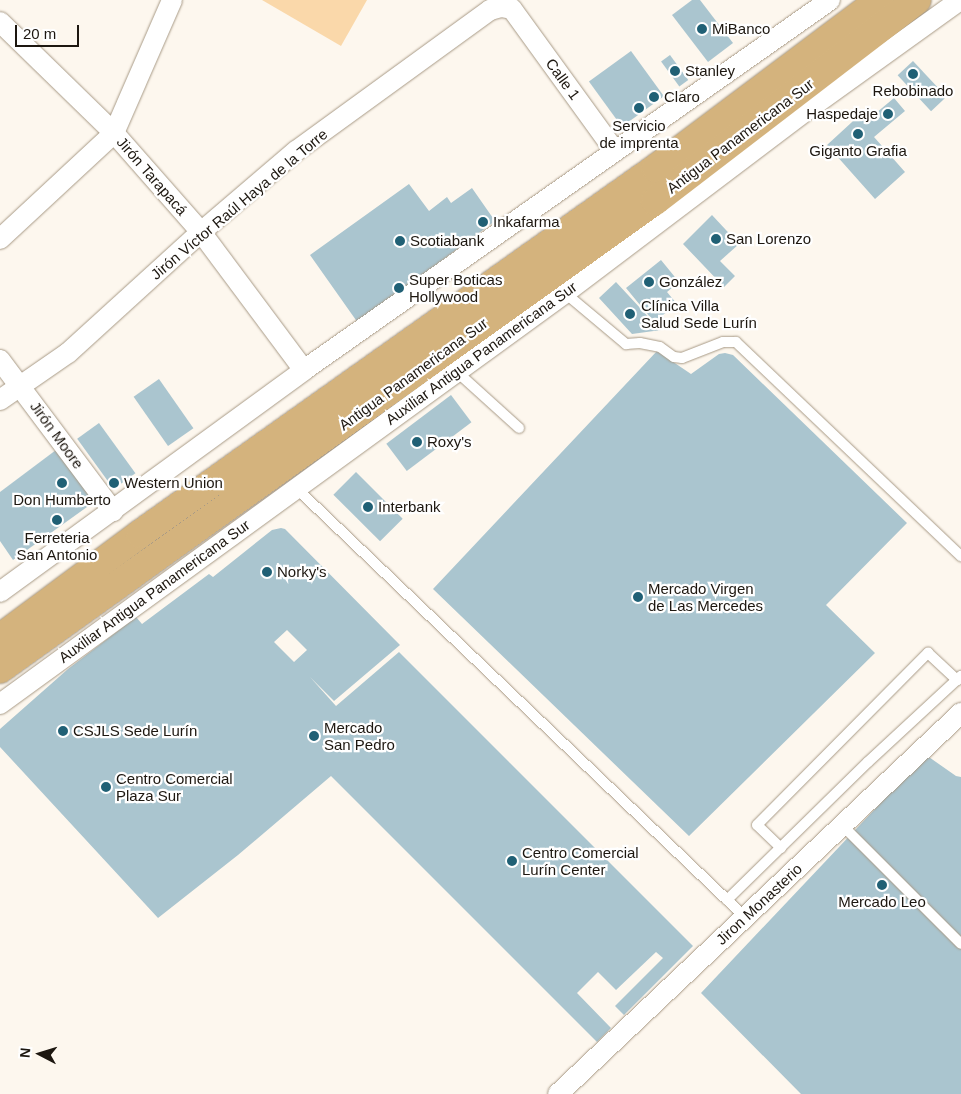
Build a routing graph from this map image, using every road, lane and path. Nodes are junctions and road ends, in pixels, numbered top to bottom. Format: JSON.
{"nodes":[{"id":1,"x":172,"y":0,"type":"edge"},
{"id":2,"x":830,"y":0,"type":"edge"},
{"id":3,"x":880,"y":0,"type":"edge"},
{"id":4,"x":917,"y":0,"type":"edge"},
{"id":5,"x":960,"y":0,"type":"edge"},
{"id":6,"x":512,"y":9,"type":"joint"},
{"id":7,"x":0,"y":22,"type":"edge"},
{"id":8,"x":114,"y":133,"type":"junction"},
{"id":9,"x":614,"y":150,"type":"junction"},
{"id":10,"x":202,"y":232,"type":"junction"},
{"id":11,"x":0,"y":239,"type":"edge"},
{"id":12,"x":565,"y":293,"type":"junction"},
{"id":13,"x":0,"y":360,"type":"edge"},
{"id":14,"x":304,"y":370,"type":"junction"},
{"id":15,"x":456,"y":371,"type":"junction"},
{"id":16,"x":21,"y":386,"type":"junction"},
{"id":17,"x":0,"y":400,"type":"edge"},
{"id":18,"x":519,"y":428,"type":"dead end"},
{"id":19,"x":259,"y":450,"type":"junction"},
{"id":20,"x":287,"y":479,"type":"junction"},
{"id":21,"x":113,"y":511,"type":"junction"},
{"id":22,"x":961,"y":556,"type":"edge"},
{"id":23,"x":0,"y":592,"type":"edge"},
{"id":24,"x":0,"y":638,"type":"edge"},
{"id":25,"x":0,"y":670,"type":"edge"},
{"id":26,"x":959,"y":678,"type":"edge"},
{"id":27,"x":0,"y":704,"type":"edge"},
{"id":28,"x":961,"y":713,"type":"edge"},
{"id":29,"x":842,"y":825,"type":"junction"},
{"id":30,"x":781,"y":848,"type":"junction"},
{"id":31,"x":727,"y":900,"type":"junction"},
{"id":32,"x":745,"y":917,"type":"junction"},
{"id":33,"x":961,"y":944,"type":"edge"},
{"id":34,"x":558,"y":1094,"type":"edge"}],
"edges":[{"from":1,"to":8,"type":"street"},
{"from":2,"to":9,"type":"street"},
{"from":3,"to":19,"type":"main road","name":"Antigua Panamericana Sur"},
{"from":4,"to":20,"type":"main road","name":"Antigua Panamericana Sur"},
{"from":5,"to":12,"type":"street","name":"Auxiliar Antigua Panamericana Sur"},
{"from":6,"to":9,"type":"street","name":"Calle 1"},
{"from":6,"to":10,"type":"street","name":"Jirón Víctor Raúl Haya de la Torre"},
{"from":7,"to":8,"type":"street","name":"Jirón Tarapacá"},
{"from":8,"to":10,"type":"street","name":"Jirón Tarapacá"},
{"from":8,"to":11,"type":"street"},
{"from":9,"to":14,"type":"street"},
{"from":10,"to":14,"type":"street","name":"Jirón Tarapacá"},
{"from":10,"to":16,"type":"street","name":"Jirón Víctor Raúl Haya de la Torre"},
{"from":12,"to":15,"type":"street","name":"Auxiliar Antigua Panamericana Sur"},
{"from":12,"to":22,"type":"lane"},
{"from":13,"to":16,"type":"street","name":"Jirón Moore"},
{"from":14,"to":21,"type":"street"},
{"from":15,"to":18,"type":"lane"},
{"from":15,"to":20,"type":"street","name":"Auxiliar Antigua Panamericana Sur"},
{"from":16,"to":17,"type":"street","name":"Jirón Víctor Raúl Haya de la Torre"},
{"from":16,"to":21,"type":"street","name":"Jirón Moore"},
{"from":19,"to":20,"type":"lane"},
{"from":19,"to":24,"type":"main road","name":"Antigua Panamericana Sur"},
{"from":20,"to":25,"type":"main road","name":"Antigua Panamericana Sur"},
{"from":20,"to":27,"type":"street","name":"Auxiliar Antigua Panamericana Sur"},
{"from":20,"to":31,"type":"lane"},
{"from":21,"to":23,"type":"street"},
{"from":26,"to":30,"type":"lane"},
{"from":26,"to":30,"type":"lane"},
{"from":28,"to":29,"type":"street","name":"Jiron Monasterio"},
{"from":29,"to":32,"type":"street","name":"Jiron Monasterio"},
{"from":29,"to":33,"type":"lane"},
{"from":30,"to":31,"type":"lane"},
{"from":31,"to":32,"type":"lane"},
{"from":32,"to":34,"type":"street","name":"Jiron Monasterio"}]}
